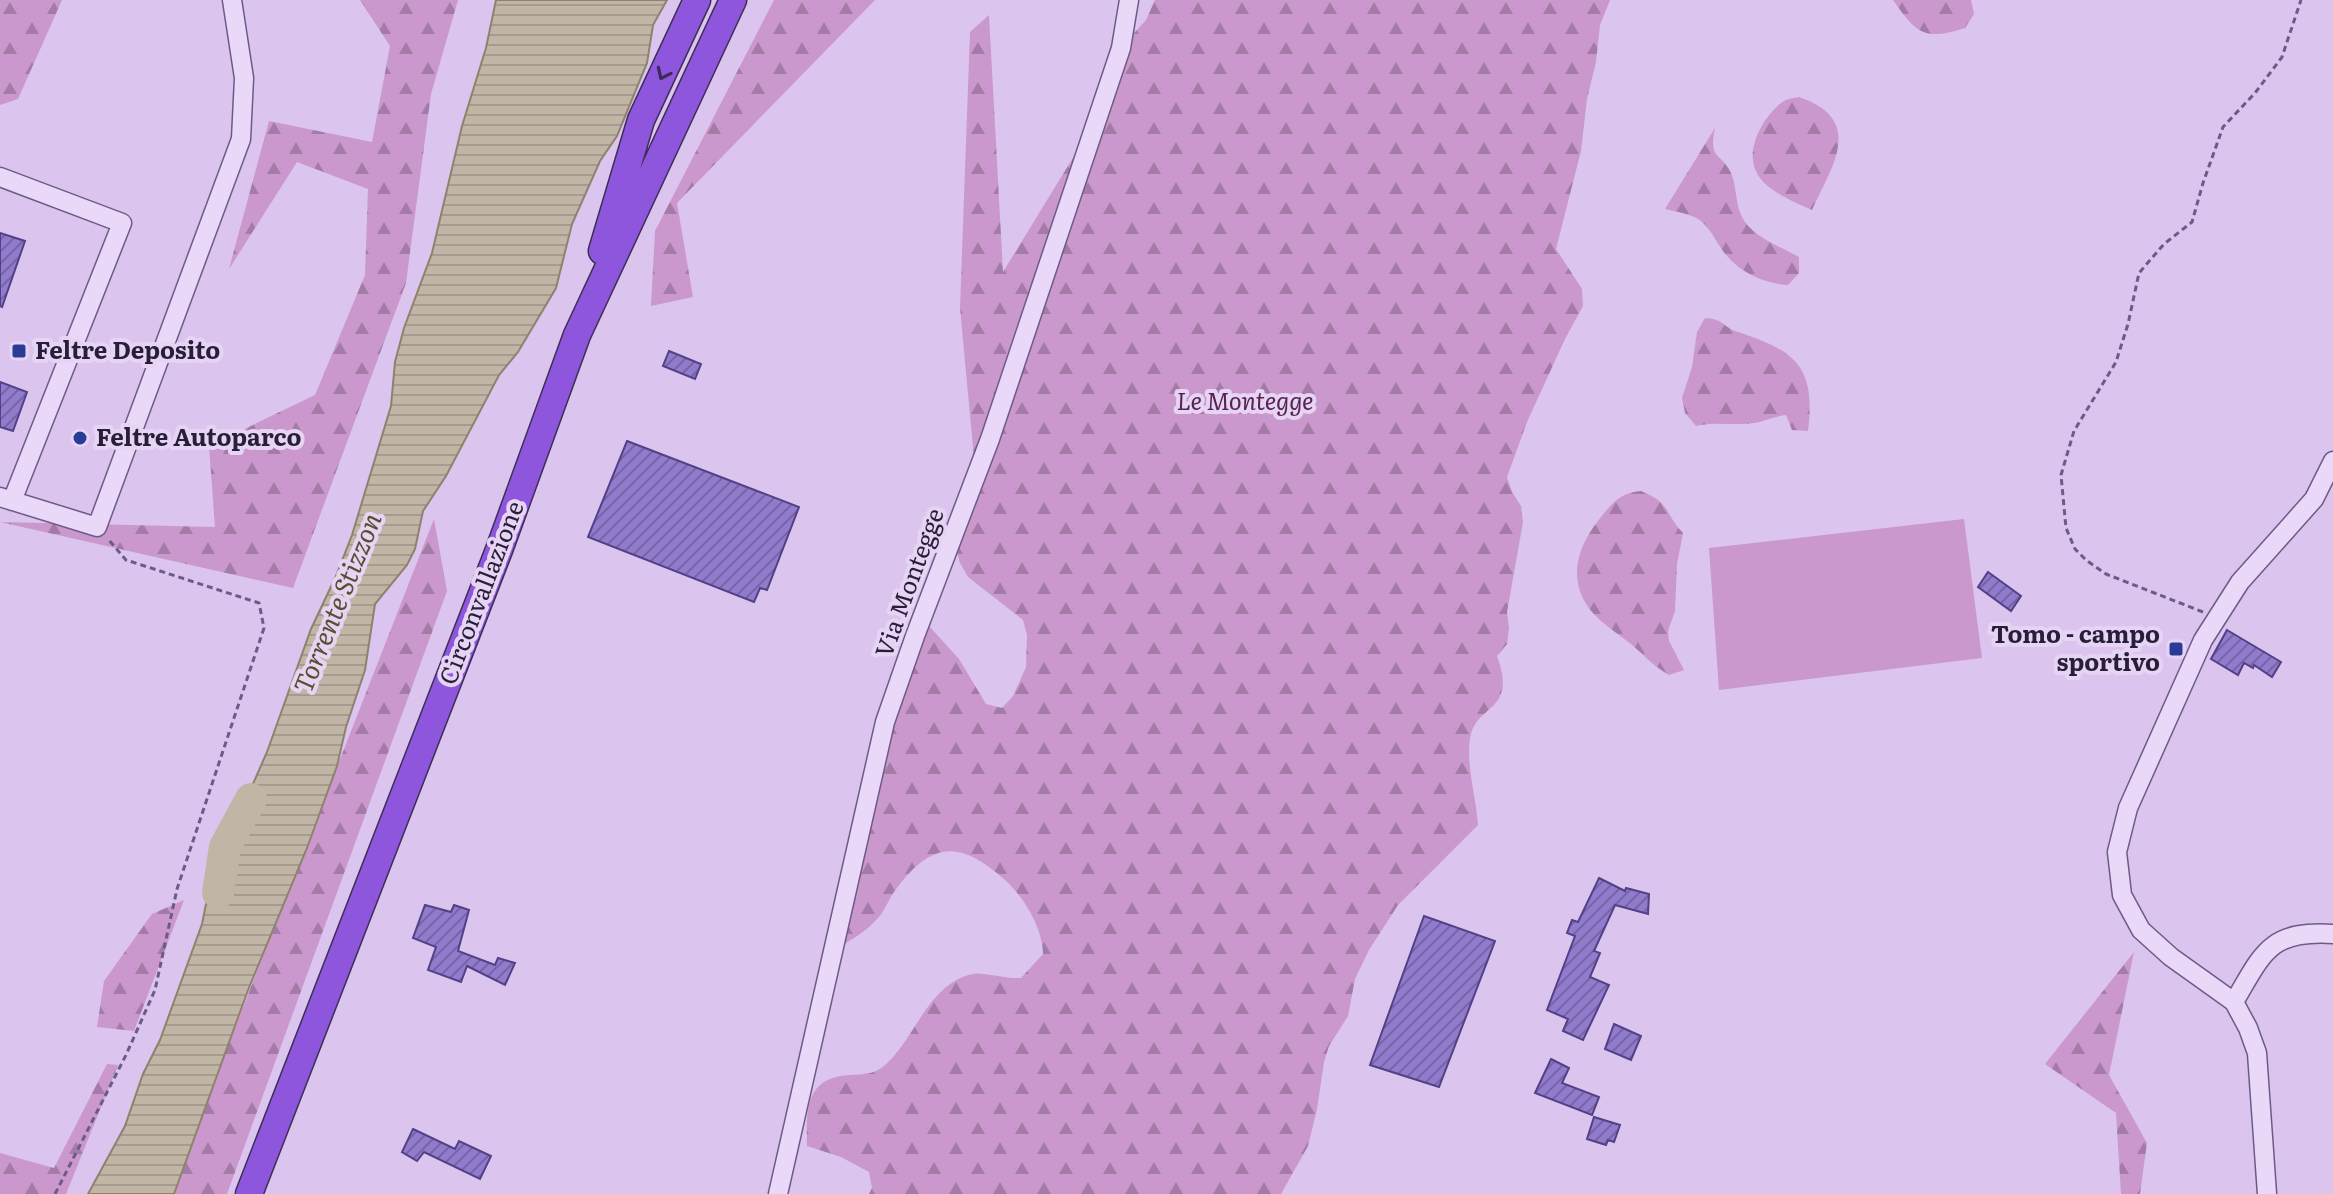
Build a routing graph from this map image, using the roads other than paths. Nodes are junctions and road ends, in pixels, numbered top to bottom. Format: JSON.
{"nodes":[{"id":1,"x":232,"y":0,"type":"edge"},
{"id":2,"x":733,"y":0,"type":"edge"},
{"id":3,"x":1129,"y":0,"type":"edge"},
{"id":4,"x":696,"y":2,"type":"edge"},
{"id":5,"x":0,"y":177,"type":"edge"},
{"id":6,"x":577,"y":335,"type":"junction"},
{"id":7,"x":2333,"y":461,"type":"edge"},
{"id":8,"x":6,"y":499,"type":"edge"},
{"id":9,"x":2333,"y":934,"type":"edge"},
{"id":10,"x":2234,"y":1002,"type":"junction"},
{"id":11,"x":249,"y":1194,"type":"edge"},
{"id":12,"x":778,"y":1194,"type":"edge"},
{"id":13,"x":2267,"y":1194,"type":"edge"}],
"edges":[{"from":1,"to":8,"type":"street"},
{"from":2,"to":6,"type":"highway","name":"Circonvallazione"},
{"from":3,"to":12,"type":"street","name":"Via Montegge"},
{"from":4,"to":6,"type":"highway","one_way":true},
{"from":5,"to":8,"type":"street"},
{"from":6,"to":11,"type":"highway","name":"Circonvallazione"},
{"from":7,"to":10,"type":"street"},
{"from":9,"to":10,"type":"street"},
{"from":10,"to":13,"type":"street"}]}
